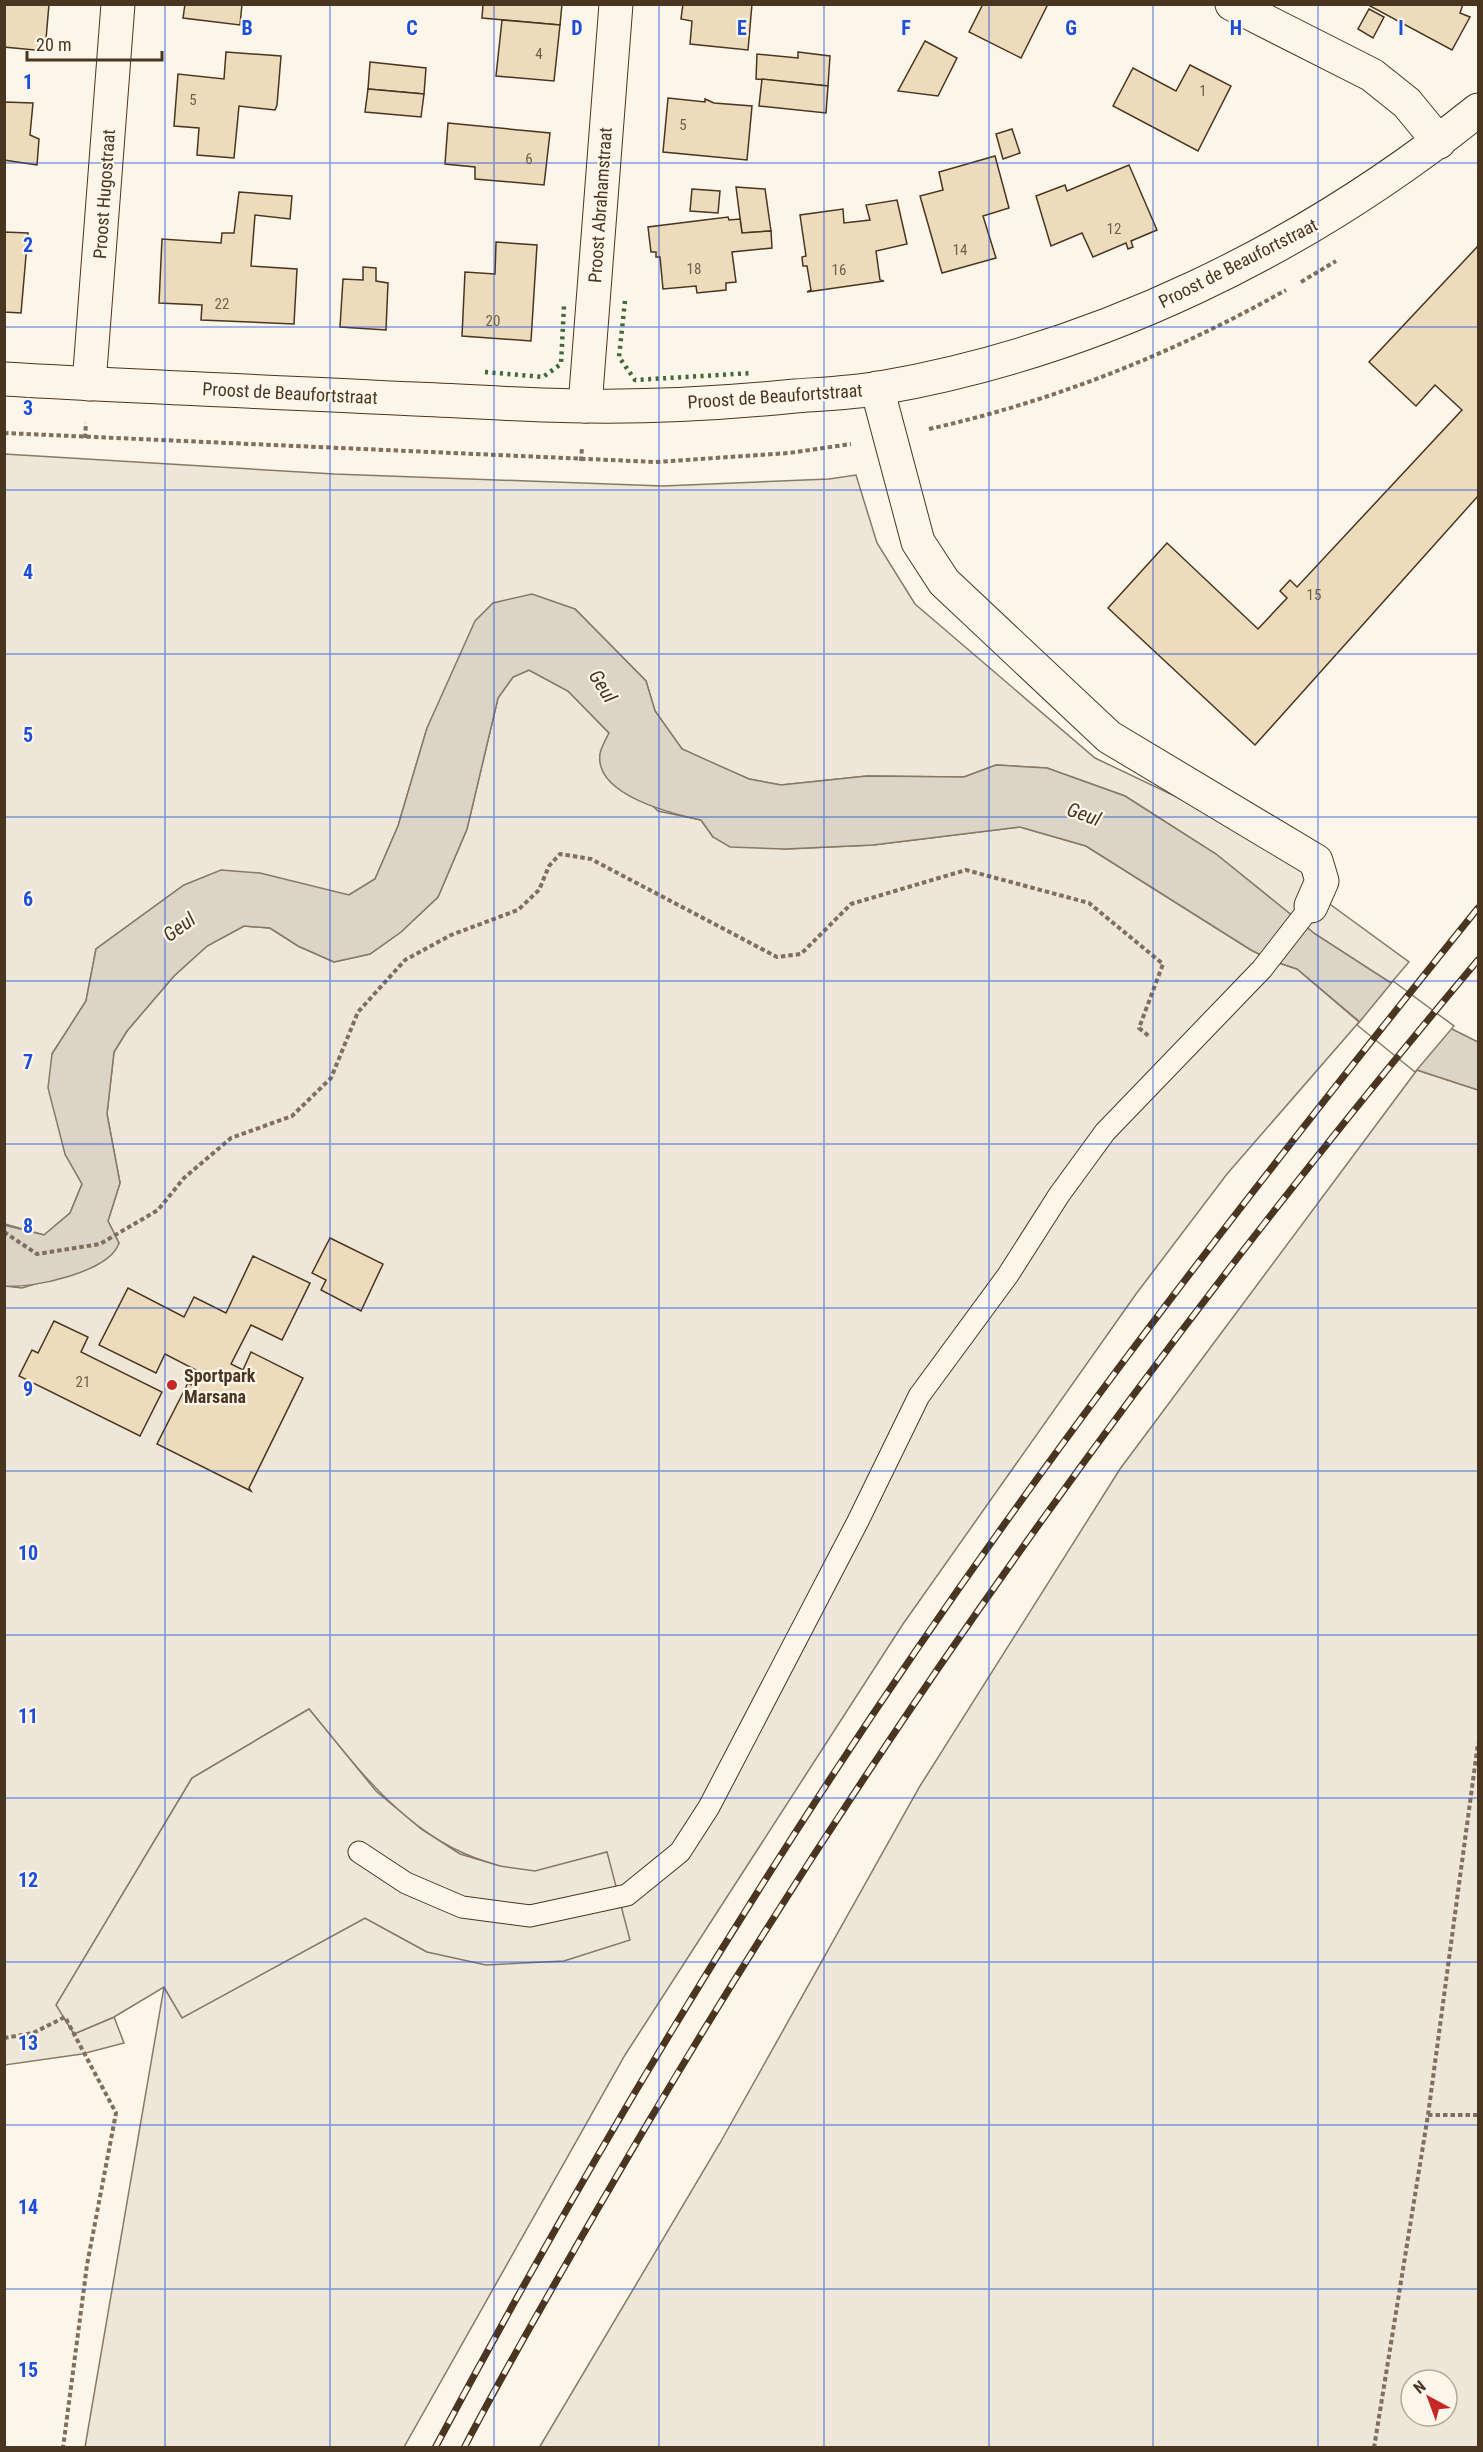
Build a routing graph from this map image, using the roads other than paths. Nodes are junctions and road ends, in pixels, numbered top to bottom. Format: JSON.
{"nodes":[{"id":1,"x":118,"y":4,"type":"edge"},
{"id":2,"x":616,"y":4,"type":"edge"},
{"id":3,"x":1232,"y":4,"type":"edge"},
{"id":4,"x":1479,"y":110,"type":"edge"},
{"id":5,"x":1439,"y":142,"type":"junction"},
{"id":6,"x":4,"y":379,"type":"edge"},
{"id":7,"x":89,"y":384,"type":"junction"},
{"id":8,"x":877,"y":388,"type":"junction"},
{"id":9,"x":585,"y":406,"type":"junction"},
{"id":10,"x":1311,"y":906,"type":"joint"},
{"id":11,"x":358,"y":1852,"type":"dead end"}],
"edges":[{"from":1,"to":7,"type":"street","name":"Proost Hugostraat"},
{"from":2,"to":9,"type":"street","name":"Proost Abrahamstraat"},
{"from":3,"to":5,"type":"street"},
{"from":4,"to":5,"type":"street","name":"Proost de Beaufortstraat"},
{"from":5,"to":8,"type":"street","name":"Proost de Beaufortstraat"},
{"from":6,"to":7,"type":"street","name":"Proost de Beaufortstraat"},
{"from":7,"to":9,"type":"street","name":"Proost de Beaufortstraat"},
{"from":8,"to":9,"type":"street","name":"Proost de Beaufortstraat"},
{"from":8,"to":10,"type":"street"},
{"from":10,"to":11,"type":"lane"}]}
